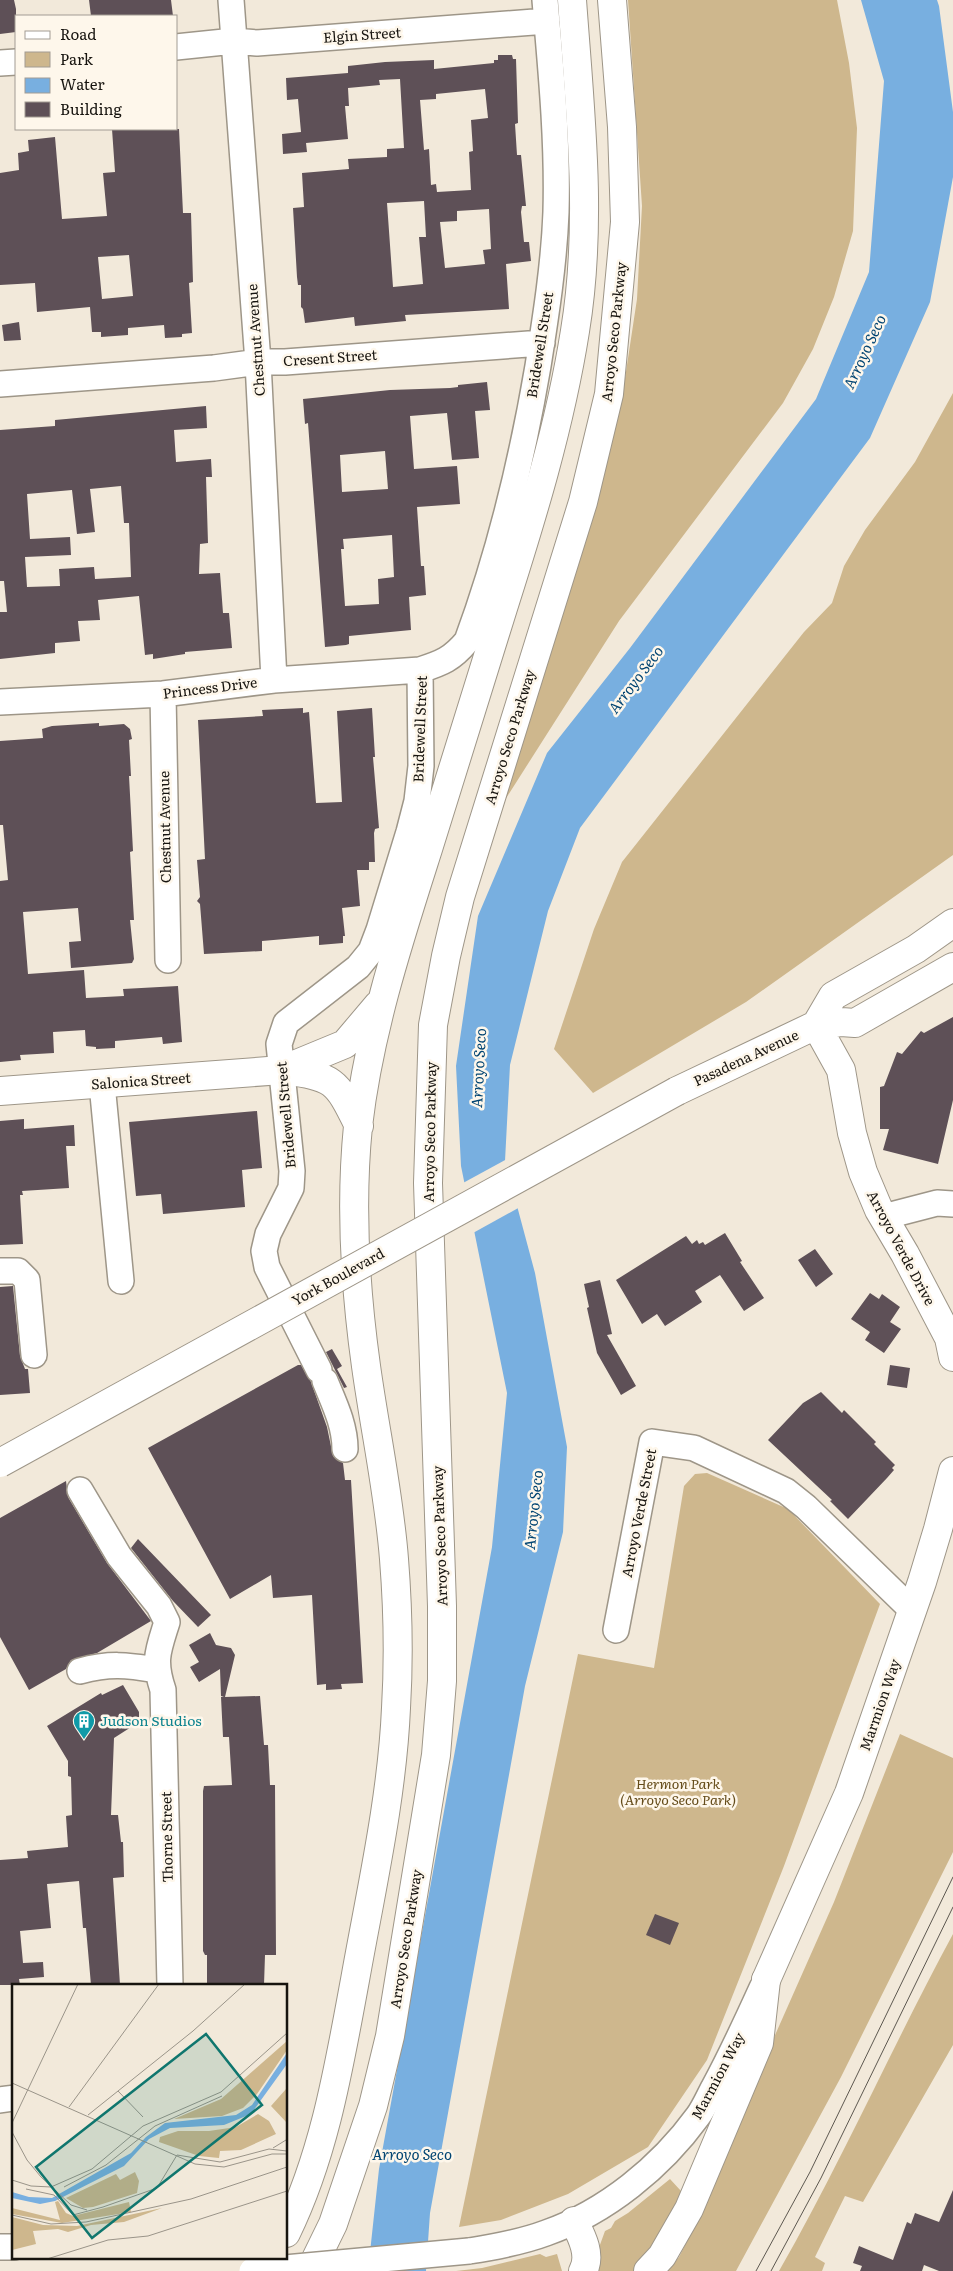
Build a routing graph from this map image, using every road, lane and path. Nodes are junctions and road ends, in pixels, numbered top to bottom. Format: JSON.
{"nodes":[{"id":1,"x":231,"y":0,"type":"edge"},
{"id":2,"x":572,"y":0,"type":"edge"},
{"id":3,"x":612,"y":0,"type":"edge"},
{"id":4,"x":546,"y":11,"type":"edge"},
{"id":5,"x":234,"y":42,"type":"junction"},
{"id":6,"x":178,"y":47,"type":"edge"},
{"id":7,"x":15,"y":62,"type":"edge"},
{"id":8,"x":0,"y":63,"type":"edge"},
{"id":9,"x":542,"y":343,"type":"junction"},
{"id":10,"x":258,"y":362,"type":"junction"},
{"id":11,"x":0,"y":384,"type":"edge"},
{"id":12,"x":420,"y":670,"type":"junction"},
{"id":13,"x":274,"y":680,"type":"junction"},
{"id":14,"x":163,"y":694,"type":"junction"},
{"id":15,"x":0,"y":702,"type":"edge"},
{"id":16,"x":953,"y":923,"type":"edge"},
{"id":17,"x":168,"y":960,"type":"dead end"},
{"id":18,"x":953,"y":967,"type":"edge"},
{"id":19,"x":383,"y":997,"type":"junction"},
{"id":20,"x":816,"y":1025,"type":"junction"},
{"id":21,"x":282,"y":1070,"type":"junction"},
{"id":22,"x":102,"y":1084,"type":"junction"},
{"id":23,"x":0,"y":1091,"type":"edge"},
{"id":24,"x":677,"y":1091,"type":"joint"},
{"id":25,"x":358,"y":1126,"type":"junction"},
{"id":26,"x":953,"y":1204,"type":"edge"},
{"id":27,"x":883,"y":1217,"type":"junction"},
{"id":28,"x":0,"y":1271,"type":"edge"},
{"id":29,"x":121,"y":1281,"type":"dead end"},
{"id":30,"x":34,"y":1355,"type":"dead end"},
{"id":31,"x":953,"y":1357,"type":"edge"},
{"id":32,"x":345,"y":1448,"type":"dead end"},
{"id":33,"x":0,"y":1463,"type":"edge"},
{"id":34,"x":953,"y":1471,"type":"edge"},
{"id":35,"x":80,"y":1490,"type":"dead end"},
{"id":36,"x":912,"y":1610,"type":"junction"},
{"id":37,"x":616,"y":1630,"type":"dead end"},
{"id":38,"x":80,"y":1671,"type":"dead end"},
{"id":39,"x":160,"y":1680,"type":"junction"},
{"id":40,"x":766,"y":1980,"type":"junction"},
{"id":41,"x":170,"y":1984,"type":"edge"},
{"id":42,"x":574,"y":2221,"type":"junction"},
{"id":43,"x":288,"y":2228,"type":"edge"},
{"id":44,"x":274,"y":2258,"type":"edge"},
{"id":45,"x":252,"y":2271,"type":"edge"},
{"id":46,"x":268,"y":2271,"type":"edge"},
{"id":47,"x":310,"y":2271,"type":"edge"},
{"id":48,"x":583,"y":2271,"type":"edge"},
{"id":49,"x":648,"y":2271,"type":"edge"}],
"edges":[{"from":1,"to":5,"type":"street","name":"Chestnut Avenue"},
{"from":2,"to":19,"type":"main road"},
{"from":3,"to":47,"type":"main road","name":"Arroyo Seco Parkway"},
{"from":4,"to":5,"type":"street","name":"Elgin Street"},
{"from":4,"to":9,"type":"street","name":"Bridewell Street"},
{"from":5,"to":6,"type":"street","name":"Elgin Street"},
{"from":5,"to":10,"type":"street","name":"Chestnut Avenue"},
{"from":7,"to":8,"type":"street"},
{"from":9,"to":10,"type":"street","name":"Cresent Street"},
{"from":9,"to":12,"type":"street","name":"Bridewell Street"},
{"from":10,"to":11,"type":"street","name":"Cresent Street"},
{"from":10,"to":13,"type":"street","name":"Chestnut Avenue"},
{"from":12,"to":13,"type":"street","name":"Princess Drive"},
{"from":12,"to":21,"type":"street","name":"Bridewell Street"},
{"from":13,"to":14,"type":"street","name":"Princess Drive"},
{"from":14,"to":15,"type":"street","name":"Princess Drive"},
{"from":14,"to":17,"type":"street","name":"Chestnut Avenue"},
{"from":16,"to":20,"type":"main road","name":"Pasadena Avenue"},
{"from":18,"to":20,"type":"main road","name":"Pasadena Avenue"},
{"from":19,"to":21,"type":"main road"},
{"from":19,"to":25,"type":"main road"},
{"from":20,"to":24,"type":"main road","name":"Pasadena Avenue"},
{"from":20,"to":27,"type":"main road","name":"Arroyo Verde Drive"},
{"from":21,"to":22,"type":"main road","name":"Salonica Street"},
{"from":21,"to":25,"type":"main road"},
{"from":21,"to":32,"type":"street","name":"Bridewell Street"},
{"from":22,"to":23,"type":"main road","name":"Salonica Street"},
{"from":22,"to":29,"type":"street"},
{"from":24,"to":33,"type":"main road","name":"York Boulevard","bridge":true},
{"from":25,"to":43,"type":"main road"},
{"from":26,"to":27,"type":"street"},
{"from":27,"to":31,"type":"main road","name":"Arroyo Verde Drive"},
{"from":28,"to":30,"type":"street"},
{"from":34,"to":36,"type":"main road","name":"Marmion Way"},
{"from":35,"to":39,"type":"street","name":"Thorne Street"},
{"from":36,"to":37,"type":"street","name":"Arroyo Verde Street"},
{"from":36,"to":40,"type":"main road","name":"Marmion Way"},
{"from":38,"to":39,"type":"street"},
{"from":39,"to":41,"type":"street","name":"Thorne Street"},
{"from":40,"to":42,"type":"street","name":"Marmion Way"},
{"from":40,"to":49,"type":"main road"},
{"from":42,"to":45,"type":"street","name":"Marmion Way","bridge":true},
{"from":42,"to":48,"type":"main road"},
{"from":44,"to":46,"type":"main road"}]}
